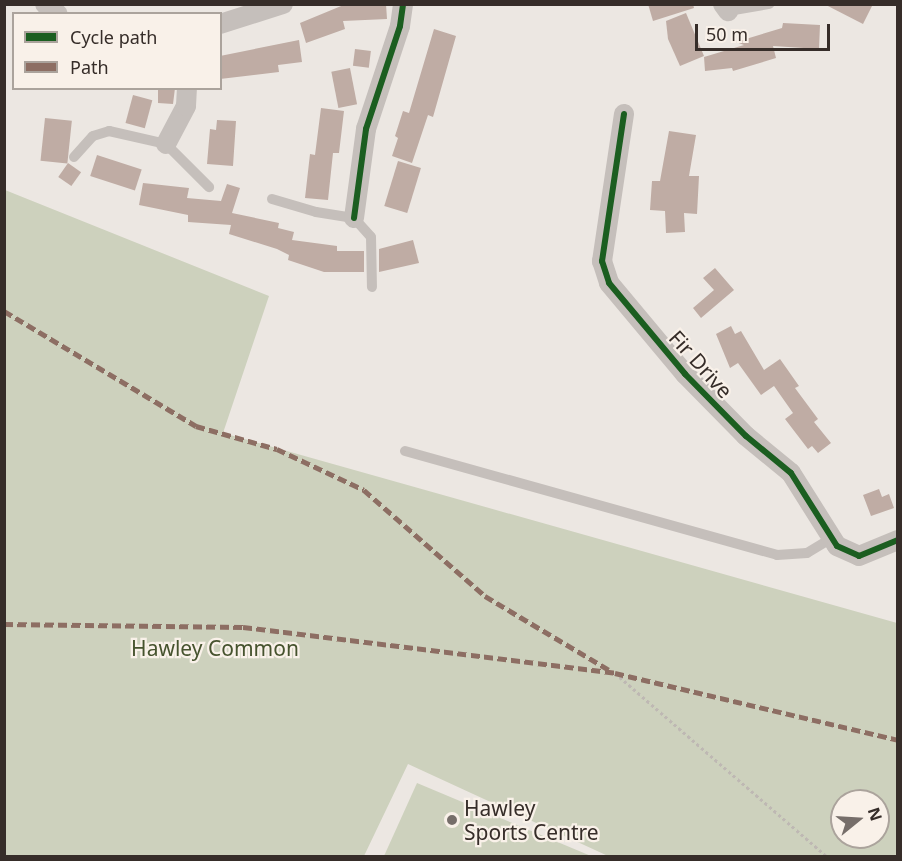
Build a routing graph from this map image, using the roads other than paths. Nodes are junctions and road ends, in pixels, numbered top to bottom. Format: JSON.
{"nodes":[{"id":1,"x":283,"y":4,"type":"edge"},
{"id":2,"x":403,"y":4,"type":"edge"},
{"id":3,"x":769,"y":4,"type":"edge"},
{"id":4,"x":725,"y":8,"type":"edge"},
{"id":5,"x":222,"y":23,"type":"edge"},
{"id":6,"x":187,"y":90,"type":"edge"},
{"id":7,"x":624,"y":114,"type":"dead end"},
{"id":8,"x":166,"y":144,"type":"junction"},
{"id":9,"x":74,"y":158,"type":"dead end"},
{"id":10,"x":209,"y":187,"type":"dead end"},
{"id":11,"x":272,"y":199,"type":"dead end"},
{"id":12,"x":354,"y":218,"type":"junction"},
{"id":13,"x":372,"y":287,"type":"dead end"},
{"id":14,"x":405,"y":451,"type":"dead end"},
{"id":15,"x":832,"y":538,"type":"junction"},
{"id":16,"x":897,"y":540,"type":"edge"}],
"edges":[{"from":1,"to":5,"type":"street"},
{"from":2,"to":12,"type":"street"},
{"from":3,"to":4,"type":"lane"},
{"from":6,"to":8,"type":"street"},
{"from":7,"to":15,"type":"street","name":"Fir Drive"},
{"from":8,"to":9,"type":"lane"},
{"from":8,"to":10,"type":"lane"},
{"from":11,"to":12,"type":"lane"},
{"from":12,"to":13,"type":"lane"},
{"from":14,"to":15,"type":"lane"},
{"from":15,"to":16,"type":"street","name":"Fir Drive"}]}
